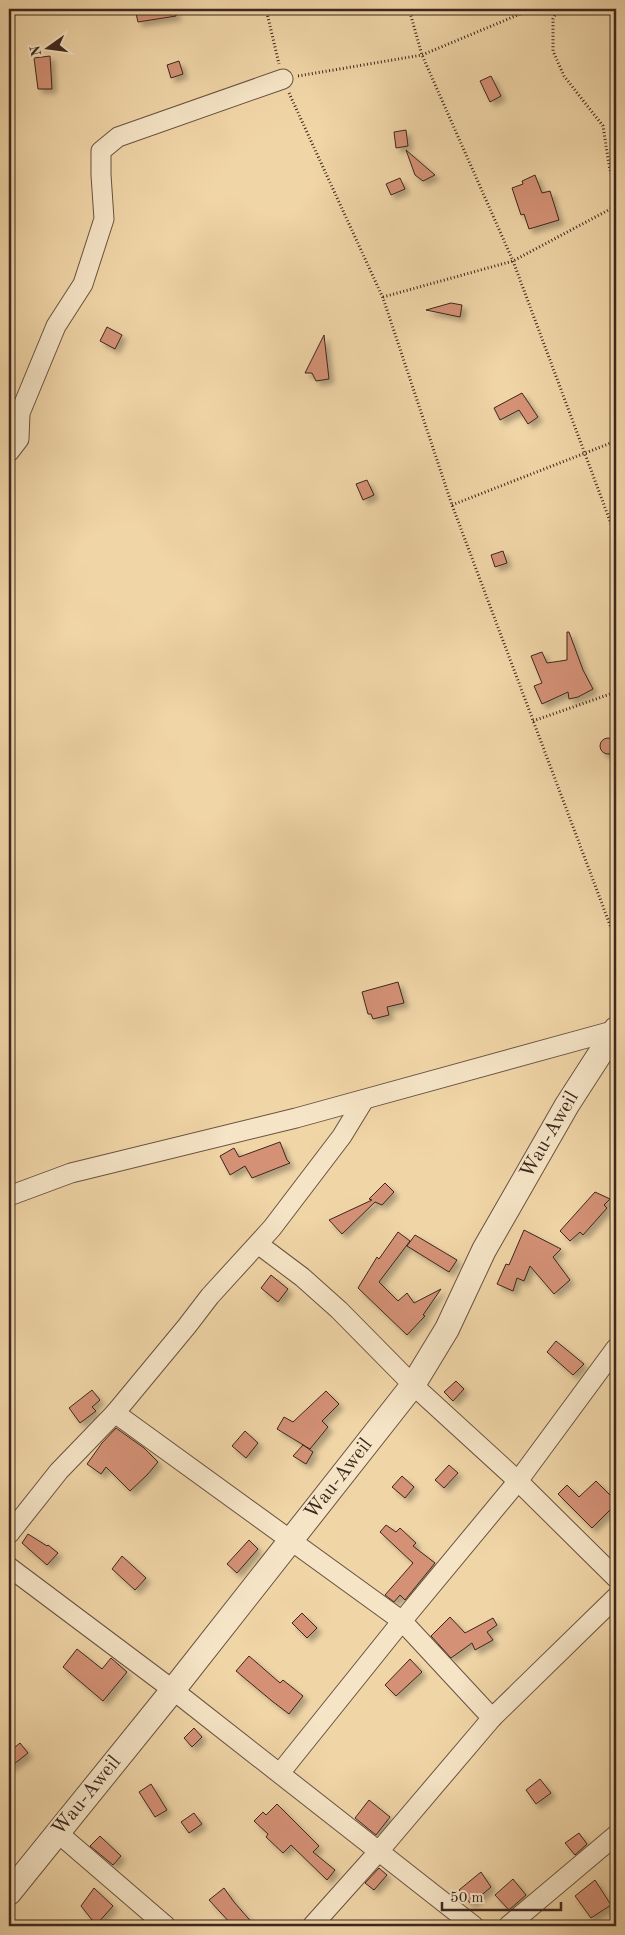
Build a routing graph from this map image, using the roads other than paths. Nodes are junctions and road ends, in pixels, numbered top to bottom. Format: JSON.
{"nodes":[{"id":1,"x":283,"y":79,"type":"road end"},
{"id":2,"x":9,"y":452,"type":"edge"},
{"id":3,"x":616,"y":1030,"type":"edge"},
{"id":4,"x":364,"y":1100,"type":"junction"},
{"id":5,"x":9,"y":1196,"type":"edge"},
{"id":6,"x":258,"y":1244,"type":"junction"},
{"id":7,"x":616,"y":1348,"type":"edge"},
{"id":8,"x":414,"y":1385,"type":"junction"},
{"id":9,"x":115,"y":1413,"type":"junction"},
{"id":10,"x":518,"y":1481,"type":"junction"},
{"id":11,"x":9,"y":1534,"type":"edge"},
{"id":12,"x":291,"y":1541,"type":"junction"},
{"id":13,"x":9,"y":1567,"type":"edge"},
{"id":14,"x":616,"y":1578,"type":"edge"},
{"id":15,"x":616,"y":1597,"type":"edge"},
{"id":16,"x":402,"y":1621,"type":"junction"},
{"id":17,"x":173,"y":1690,"type":"junction"},
{"id":18,"x":492,"y":1718,"type":"junction"},
{"id":19,"x":280,"y":1773,"type":"junction"},
{"id":20,"x":58,"y":1833,"type":"junction"},
{"id":21,"x":616,"y":1835,"type":"edge"},
{"id":22,"x":379,"y":1851,"type":"junction"},
{"id":23,"x":11,"y":1885,"type":"edge"},
{"id":24,"x":166,"y":1926,"type":"edge"},
{"id":25,"x":312,"y":1926,"type":"edge"},
{"id":26,"x":474,"y":1926,"type":"edge"},
{"id":27,"x":508,"y":1926,"type":"edge"}],
"edges":[{"from":1,"to":2,"type":"street"},
{"from":3,"to":4,"type":"street"},
{"from":3,"to":8,"type":"street","name":"Wau-Aweil"},
{"from":4,"to":5,"type":"street"},
{"from":4,"to":6,"type":"street"},
{"from":6,"to":8,"type":"street"},
{"from":6,"to":9,"type":"street"},
{"from":7,"to":10,"type":"street"},
{"from":8,"to":10,"type":"street"},
{"from":8,"to":12,"type":"street","name":"Wau-Aweil"},
{"from":9,"to":11,"type":"street"},
{"from":9,"to":12,"type":"street"},
{"from":10,"to":14,"type":"street"},
{"from":10,"to":16,"type":"street"},
{"from":12,"to":16,"type":"street"},
{"from":12,"to":17,"type":"street","name":"Wau-Aweil"},
{"from":13,"to":17,"type":"street"},
{"from":15,"to":18,"type":"street"},
{"from":16,"to":18,"type":"street"},
{"from":16,"to":19,"type":"street"},
{"from":17,"to":19,"type":"street"},
{"from":17,"to":20,"type":"street","name":"Wau-Aweil"},
{"from":18,"to":22,"type":"street"},
{"from":19,"to":22,"type":"street"},
{"from":20,"to":23,"type":"street","name":"Wau-Aweil"},
{"from":20,"to":24,"type":"street"},
{"from":21,"to":27,"type":"street"},
{"from":22,"to":25,"type":"street"},
{"from":22,"to":26,"type":"street"}]}
